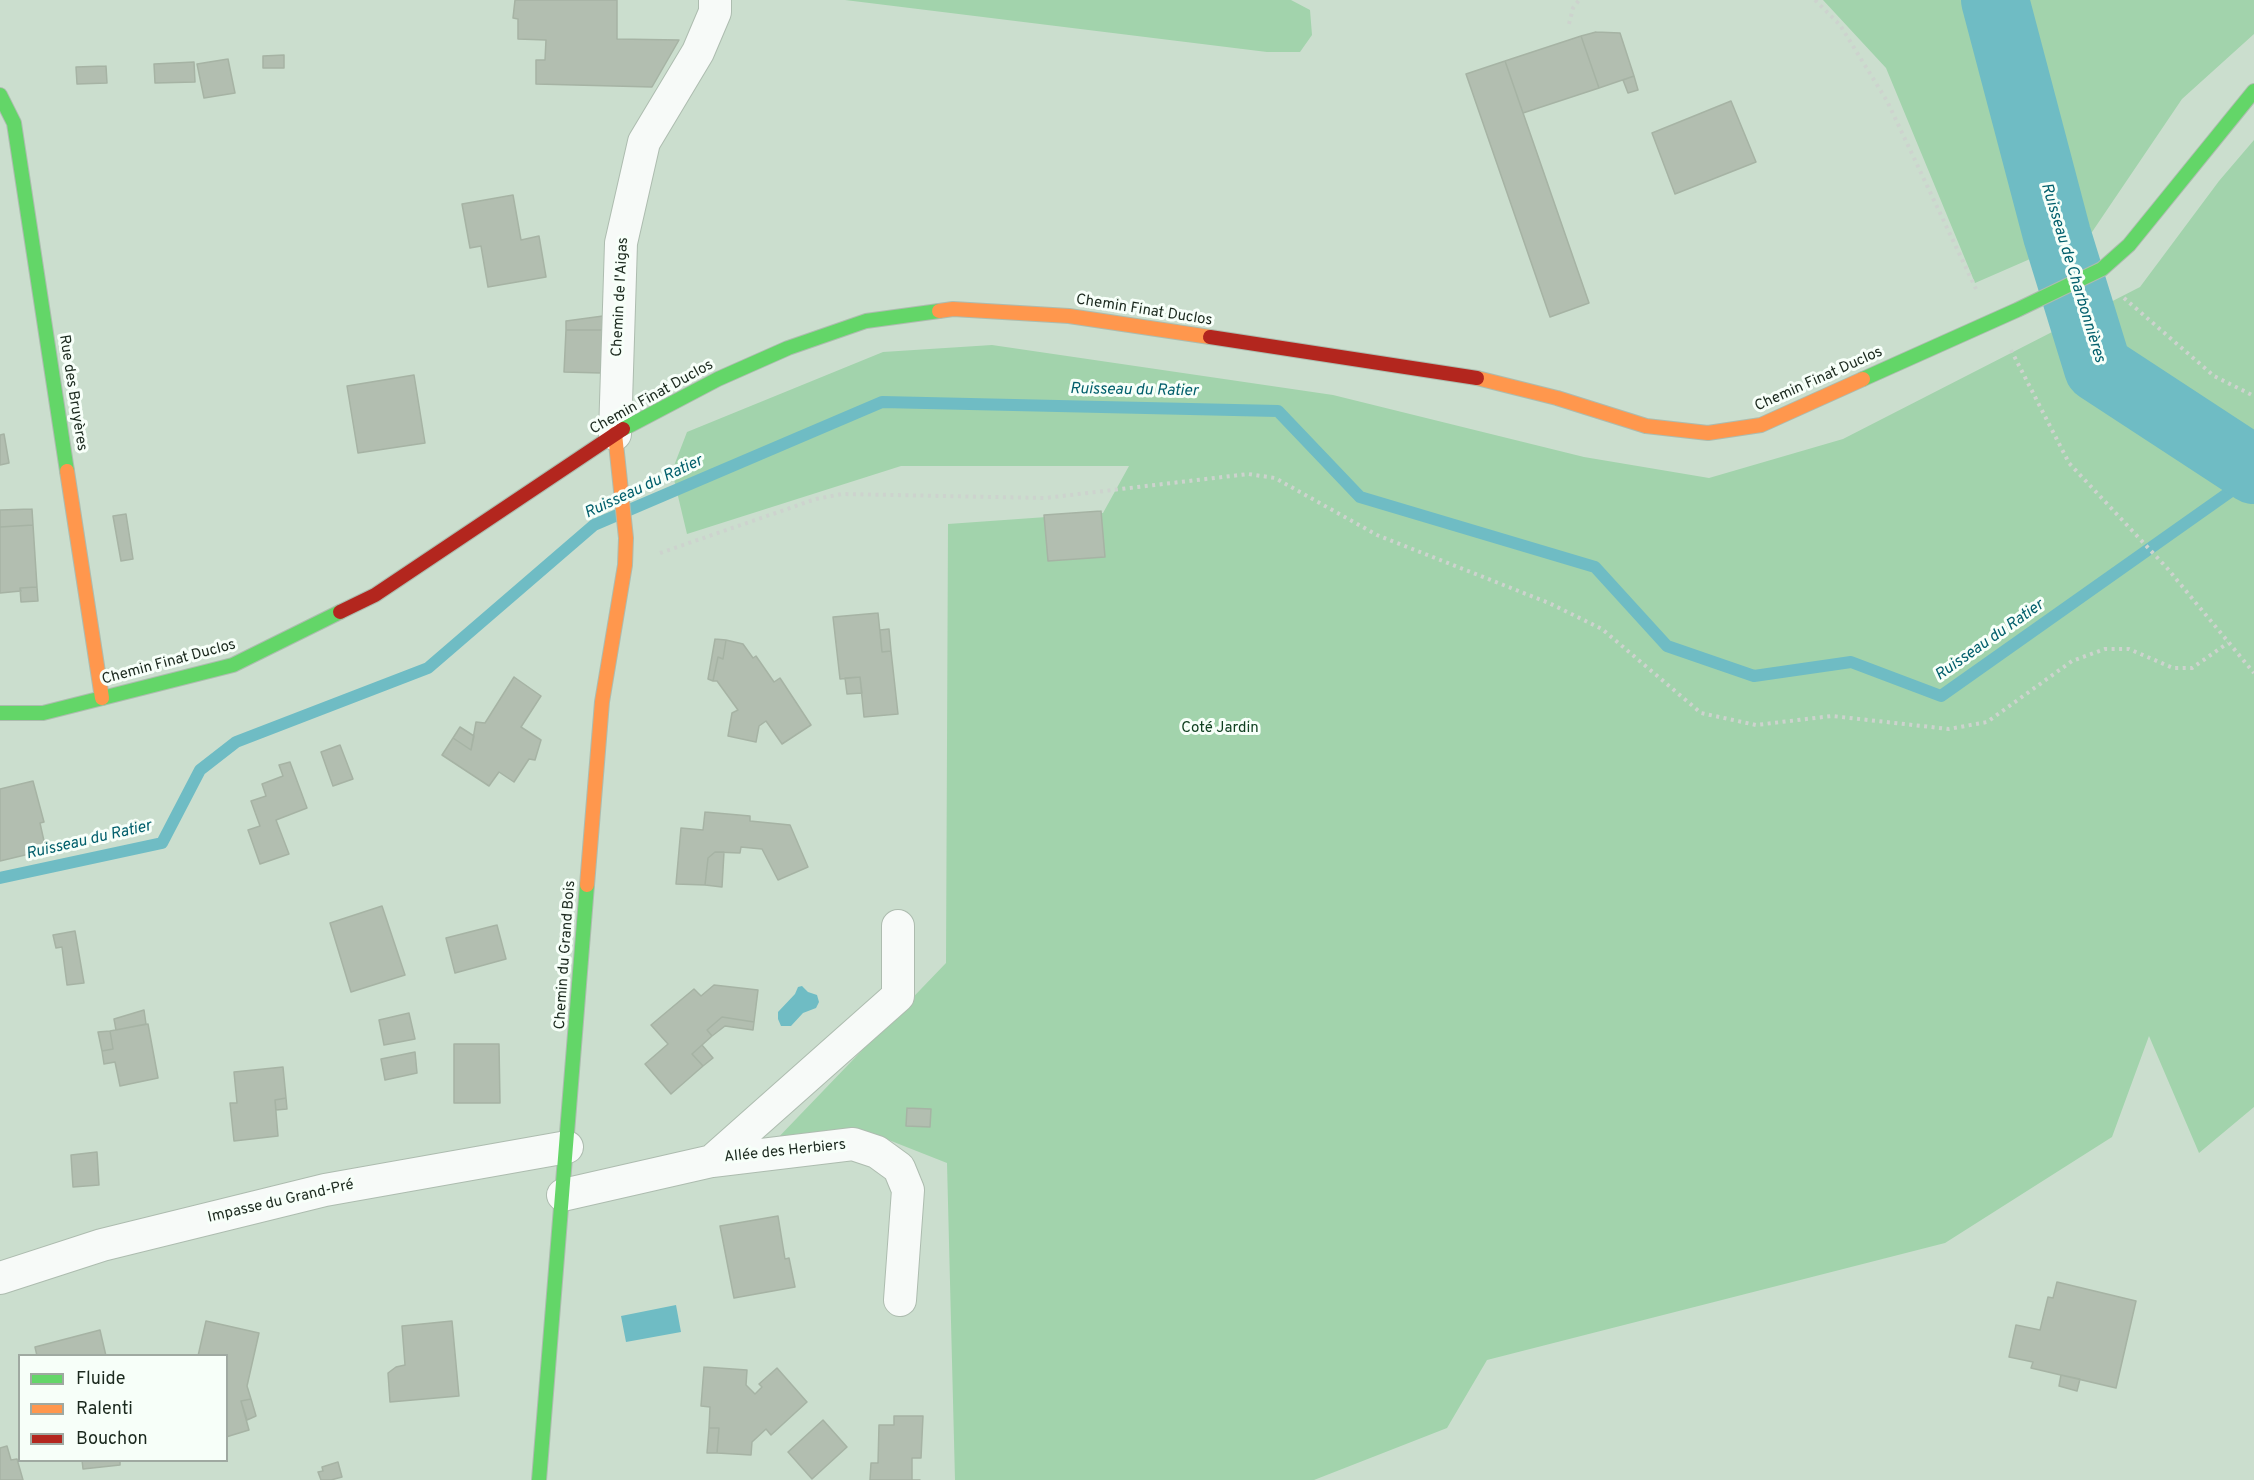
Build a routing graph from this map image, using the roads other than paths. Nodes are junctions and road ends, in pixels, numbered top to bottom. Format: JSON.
{"nodes":[{"id":1,"x":715,"y":0,"type":"edge"},
{"id":2,"x":2254,"y":91,"type":"edge"},
{"id":3,"x":0,"y":95,"type":"edge"},
{"id":4,"x":615,"y":434,"type":"junction"},
{"id":5,"x":102,"y":698,"type":"junction"},
{"id":6,"x":0,"y":713,"type":"edge"},
{"id":7,"x":898,"y":926,"type":"dead end"},
{"id":8,"x":567,"y":1147,"type":"junction"},
{"id":9,"x":712,"y":1161,"type":"junction"},
{"id":10,"x":562,"y":1195,"type":"junction"},
{"id":11,"x":0,"y":1278,"type":"edge"},
{"id":12,"x":900,"y":1299,"type":"dead end"},
{"id":13,"x":539,"y":1480,"type":"edge"}],
"edges":[{"from":1,"to":4,"type":"street","name":"Chemin de l'Aigas"},
{"from":2,"to":4,"type":"main road","name":"Chemin Finat Duclos"},
{"from":3,"to":5,"type":"main road","name":"Rue des Bruyères"},
{"from":4,"to":5,"type":"main road","name":"Chemin Finat Duclos"},
{"from":4,"to":8,"type":"main road","name":"Chemin du Grand Bois"},
{"from":5,"to":6,"type":"main road","name":"Chemin Finat Duclos"},
{"from":7,"to":9,"type":"street","name":"Allée des Herbiers"},
{"from":8,"to":10,"type":"main road","name":"Chemin du Grand Bois"},
{"from":8,"to":11,"type":"street","name":"Impasse du Grand-Pré"},
{"from":9,"to":10,"type":"street","name":"Allée des Herbiers"},
{"from":9,"to":12,"type":"street","name":"Allée des Herbiers"},
{"from":10,"to":13,"type":"main road","name":"Chemin du Grand Bois"}]}
